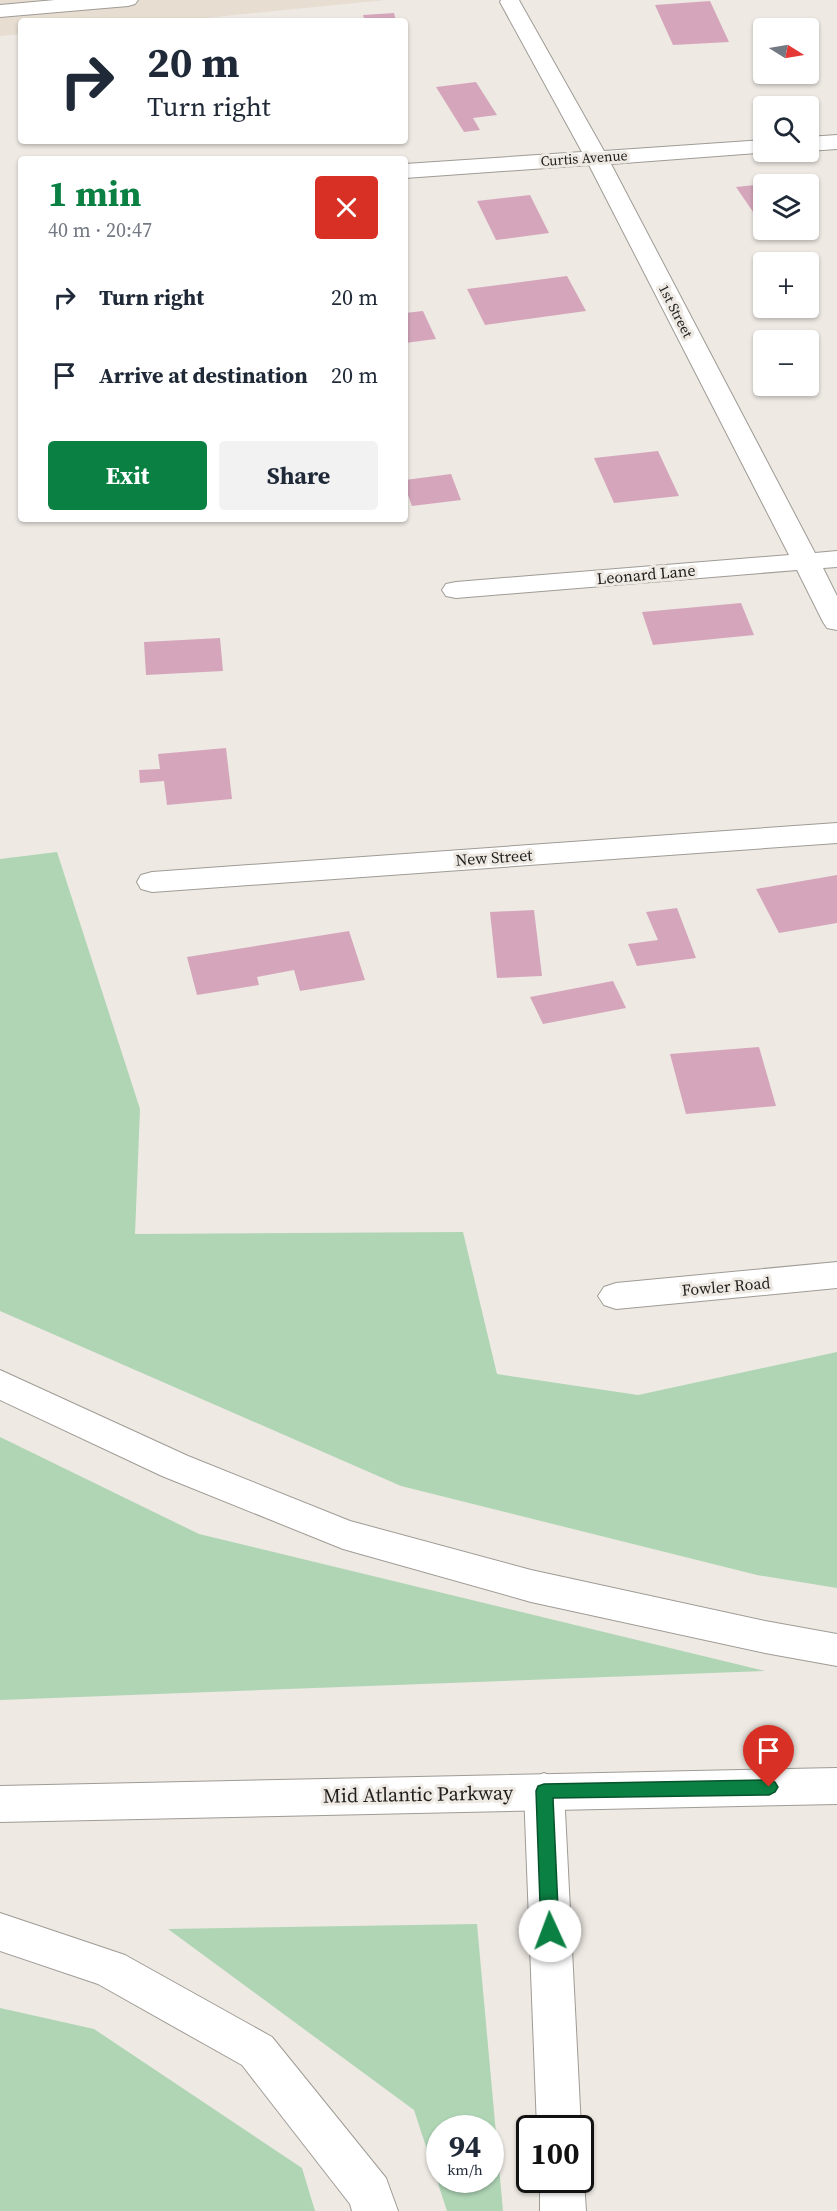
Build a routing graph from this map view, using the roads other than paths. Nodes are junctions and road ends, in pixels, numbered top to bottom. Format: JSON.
{"nodes":[{"id":1,"x":128,"y":0,"type":"edge"},
{"id":2,"x":510,"y":2,"type":"dead end"},
{"id":3,"x":0,"y":11,"type":"edge"},
{"id":4,"x":837,"y":142,"type":"edge"},
{"id":5,"x":819,"y":143,"type":"edge"},
{"id":6,"x":753,"y":148,"type":"edge"},
{"id":7,"x":596,"y":157,"type":"junction"},
{"id":8,"x":408,"y":171,"type":"edge"},
{"id":9,"x":837,"y":559,"type":"edge"},
{"id":10,"x":805,"y":561,"type":"junction"},
{"id":11,"x":456,"y":590,"type":"dead end"},
{"id":12,"x":837,"y":622,"type":"edge"},
{"id":13,"x":837,"y":833,"type":"edge"},
{"id":14,"x":152,"y":882,"type":"dead end"},
{"id":15,"x":837,"y":1275,"type":"edge"},
{"id":16,"x":616,"y":1296,"type":"dead end"},
{"id":17,"x":0,"y":1384,"type":"edge"},
{"id":18,"x":837,"y":1650,"type":"edge"},
{"id":19,"x":837,"y":1786,"type":"edge"},
{"id":20,"x":544,"y":1791,"type":"junction"},
{"id":21,"x":0,"y":1804,"type":"edge"},
{"id":22,"x":0,"y":1932,"type":"edge"},
{"id":23,"x":559,"y":2115,"type":"edge"},
{"id":24,"x":562,"y":2193,"type":"edge"},
{"id":25,"x":375,"y":2211,"type":"edge"},
{"id":26,"x":563,"y":2211,"type":"edge"}],
"edges":[{"from":1,"to":3,"type":"main road"},
{"from":2,"to":7,"type":"main road","name":"1st Street"},
{"from":4,"to":5,"type":"main road"},
{"from":6,"to":7,"type":"main road","name":"Curtis Avenue"},
{"from":7,"to":8,"type":"main road","name":"Curtis Avenue"},
{"from":7,"to":10,"type":"main road","name":"1st Street"},
{"from":9,"to":10,"type":"main road","name":"Leonard Lane"},
{"from":10,"to":11,"type":"main road","name":"Leonard Lane"},
{"from":10,"to":12,"type":"main road","name":"1st Street"},
{"from":13,"to":14,"type":"main road","name":"New Street"},
{"from":15,"to":16,"type":"main road","name":"Fowler Road"},
{"from":17,"to":18,"type":"main road"},
{"from":19,"to":20,"type":"main road","name":"Mid Atlantic Parkway"},
{"from":20,"to":21,"type":"main road","name":"Mid Atlantic Parkway"},
{"from":20,"to":23,"type":"main road"},
{"from":22,"to":25,"type":"main road"},
{"from":24,"to":26,"type":"main road"}]}
